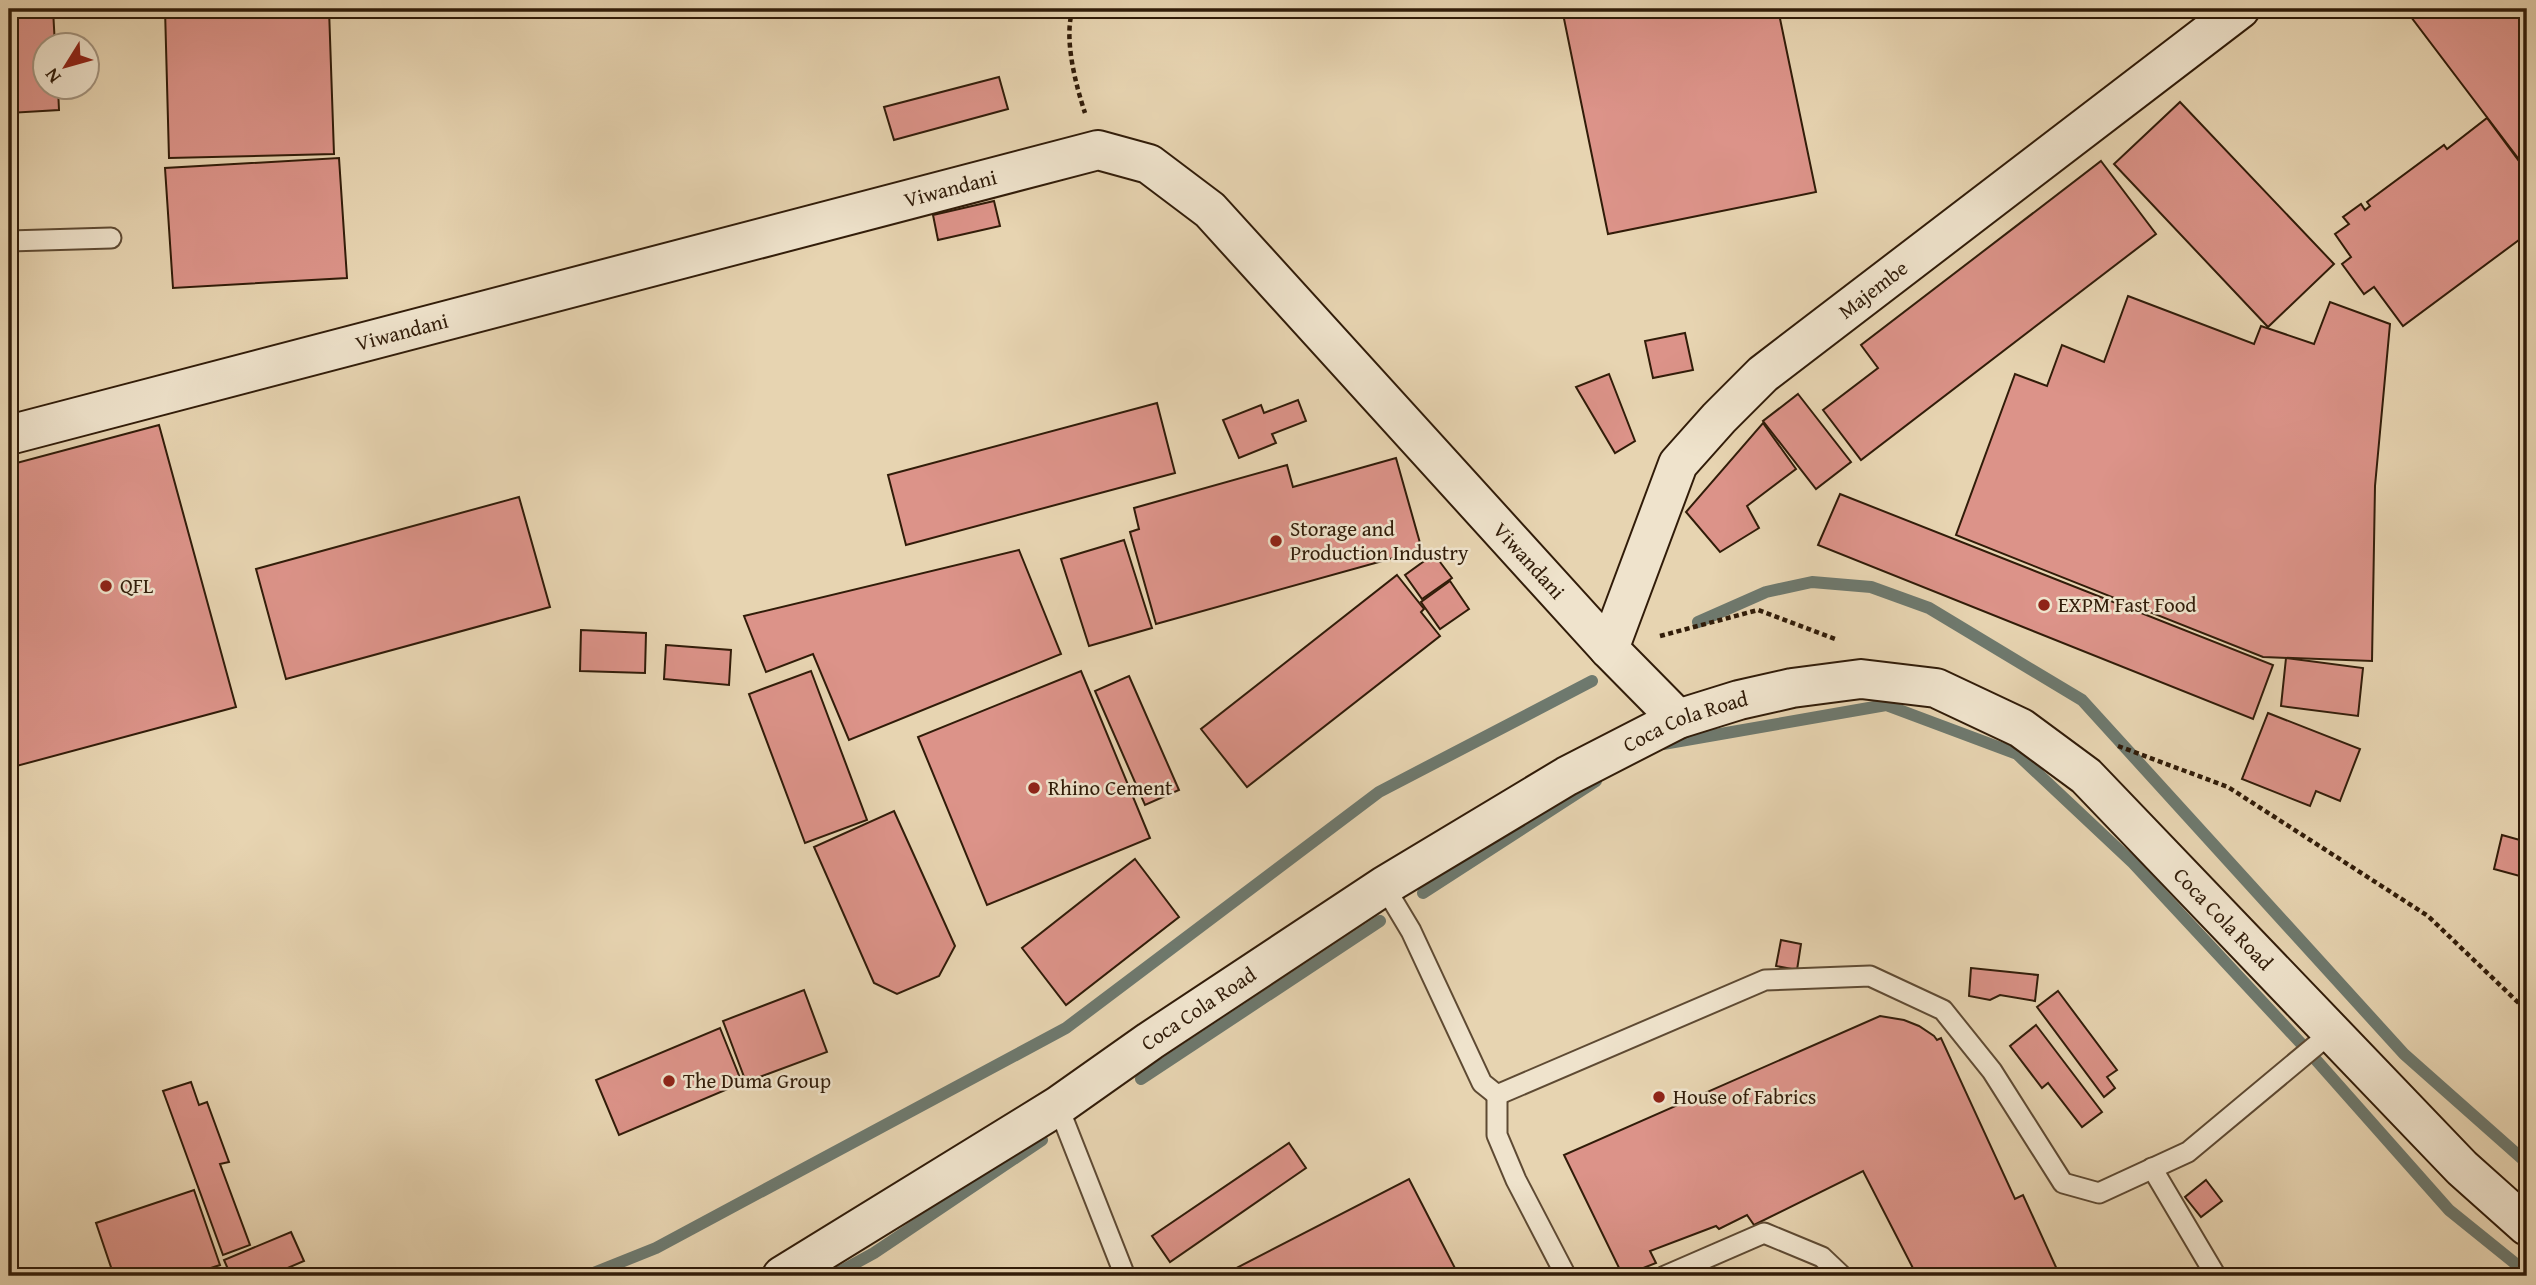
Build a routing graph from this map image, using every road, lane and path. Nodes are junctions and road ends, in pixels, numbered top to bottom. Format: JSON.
{"nodes":[{"id":1,"x":1073,"y":9,"type":"edge"},
{"id":2,"x":2240,"y":9,"type":"edge"},
{"id":3,"x":1098,"y":150,"type":"junction"},
{"id":4,"x":111,"y":239,"type":"dead end"},
{"id":5,"x":9,"y":241,"type":"edge"},
{"id":6,"x":9,"y":435,"type":"edge"},
{"id":7,"x":1609,"y":649,"type":"junction"},
{"id":8,"x":1678,"y":719,"type":"junction"},
{"id":9,"x":1384,"y":886,"type":"junction"},
{"id":10,"x":2332,"y":1032,"type":"junction"},
{"id":11,"x":1497,"y":1095,"type":"junction"},
{"id":12,"x":1058,"y":1106,"type":"junction"},
{"id":13,"x":2152,"y":1168,"type":"junction"},
{"id":14,"x":2527,"y":1226,"type":"edge"},
{"id":15,"x":1694,"y":1271,"type":"edge"},
{"id":16,"x":782,"y":1276,"type":"edge"},
{"id":17,"x":1125,"y":1276,"type":"edge"},
{"id":18,"x":1566,"y":1276,"type":"edge"},
{"id":19,"x":1665,"y":1276,"type":"edge"},
{"id":20,"x":1842,"y":1276,"type":"edge"},
{"id":21,"x":2216,"y":1276,"type":"edge"}],
"edges":[{"from":1,"to":3,"type":"path"},
{"from":2,"to":7,"type":"street","name":"Majembe"},
{"from":3,"to":6,"type":"street","name":"Viwandani"},
{"from":3,"to":7,"type":"street","name":"Viwandani"},
{"from":4,"to":5,"type":"lane"},
{"from":7,"to":8,"type":"street","name":"Viwandani"},
{"from":8,"to":9,"type":"street","name":"Coca Cola Road"},
{"from":8,"to":10,"type":"street","name":"Coca Cola Road"},
{"from":9,"to":11,"type":"lane"},
{"from":9,"to":12,"type":"street","name":"Coca Cola Road"},
{"from":10,"to":13,"type":"lane"},
{"from":10,"to":14,"type":"street","name":"Coca Cola Road"},
{"from":11,"to":13,"type":"lane"},
{"from":11,"to":18,"type":"lane"},
{"from":12,"to":16,"type":"street","name":"Coca Cola Road"},
{"from":12,"to":17,"type":"lane"},
{"from":13,"to":21,"type":"lane"},
{"from":15,"to":19,"type":"lane"},
{"from":15,"to":20,"type":"lane"}]}
